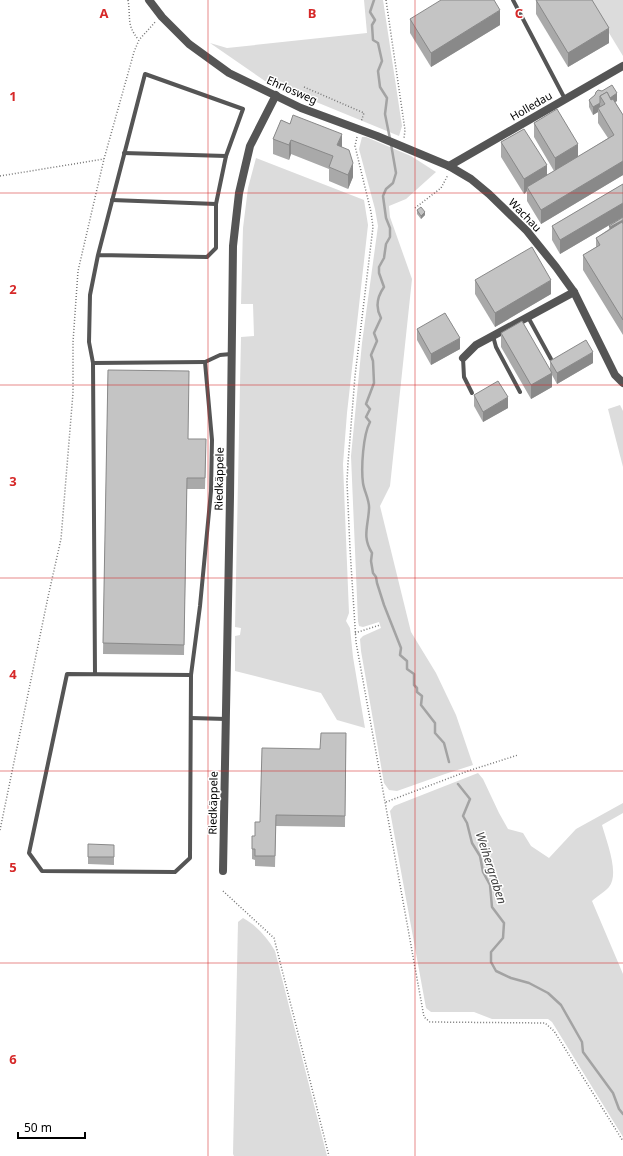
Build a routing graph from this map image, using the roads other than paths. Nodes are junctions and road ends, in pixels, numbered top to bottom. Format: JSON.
{"nodes":[{"id":1,"x":149,"y":0,"type":"edge"},
{"id":2,"x":513,"y":0,"type":"edge"},
{"id":3,"x":623,"y":66,"type":"edge"},
{"id":4,"x":276,"y":95,"type":"junction"},
{"id":5,"x":565,"y":99,"type":"junction"},
{"id":6,"x":124,"y":153,"type":"junction"},
{"id":7,"x":226,"y":156,"type":"junction"},
{"id":8,"x":451,"y":167,"type":"junction"},
{"id":9,"x":112,"y":200,"type":"junction"},
{"id":10,"x":216,"y":204,"type":"junction"},
{"id":11,"x":98,"y":255,"type":"junction"},
{"id":12,"x":574,"y":292,"type":"junction"},
{"id":13,"x":528,"y":317,"type":"junction"},
{"id":14,"x":493,"y":336,"type":"junction"},
{"id":15,"x":231,"y":354,"type":"junction"},
{"id":16,"x":463,"y":358,"type":"joint"},
{"id":17,"x":551,"y":359,"type":"edge"},
{"id":18,"x":205,"y":362,"type":"junction"},
{"id":19,"x":94,"y":363,"type":"junction"},
{"id":20,"x":623,"y":384,"type":"edge"},
{"id":21,"x":520,"y":392,"type":"dead end"},
{"id":22,"x":472,"y":393,"type":"dead end"},
{"id":23,"x":95,"y":674,"type":"junction"},
{"id":24,"x":192,"y":675,"type":"junction"},
{"id":25,"x":191,"y":718,"type":"junction"},
{"id":26,"x":226,"y":719,"type":"junction"},
{"id":27,"x":223,"y":871,"type":"dead end"}],
"edges":[{"from":1,"to":4,"type":"street","name":"Ehrlosweg"},
{"from":2,"to":5,"type":"lane"},
{"from":3,"to":5,"type":"street","name":"Holledau"},
{"from":4,"to":8,"type":"street","name":"Ehrlosweg"},
{"from":4,"to":15,"type":"street","name":"Riedkäppele"},
{"from":5,"to":8,"type":"street","name":"Holledau"},
{"from":6,"to":7,"type":"lane"},
{"from":6,"to":7,"type":"lane"},
{"from":6,"to":9,"type":"lane"},
{"from":7,"to":10,"type":"lane"},
{"from":8,"to":12,"type":"street","name":"Wachau"},
{"from":9,"to":10,"type":"lane"},
{"from":9,"to":11,"type":"lane"},
{"from":10,"to":11,"type":"lane"},
{"from":11,"to":19,"type":"lane"},
{"from":12,"to":13,"type":"street"},
{"from":12,"to":20,"type":"street","name":"Wachau"},
{"from":13,"to":14,"type":"street"},
{"from":13,"to":17,"type":"lane"},
{"from":14,"to":16,"type":"street"},
{"from":14,"to":21,"type":"lane"},
{"from":15,"to":18,"type":"lane"},
{"from":15,"to":26,"type":"street","name":"Riedkäppele"},
{"from":16,"to":22,"type":"lane"},
{"from":18,"to":19,"type":"lane"},
{"from":18,"to":24,"type":"lane"},
{"from":19,"to":23,"type":"lane"},
{"from":23,"to":24,"type":"lane"},
{"from":23,"to":25,"type":"lane"},
{"from":24,"to":25,"type":"lane"},
{"from":25,"to":26,"type":"lane"},
{"from":26,"to":27,"type":"street","name":"Riedkäppele"}]}
